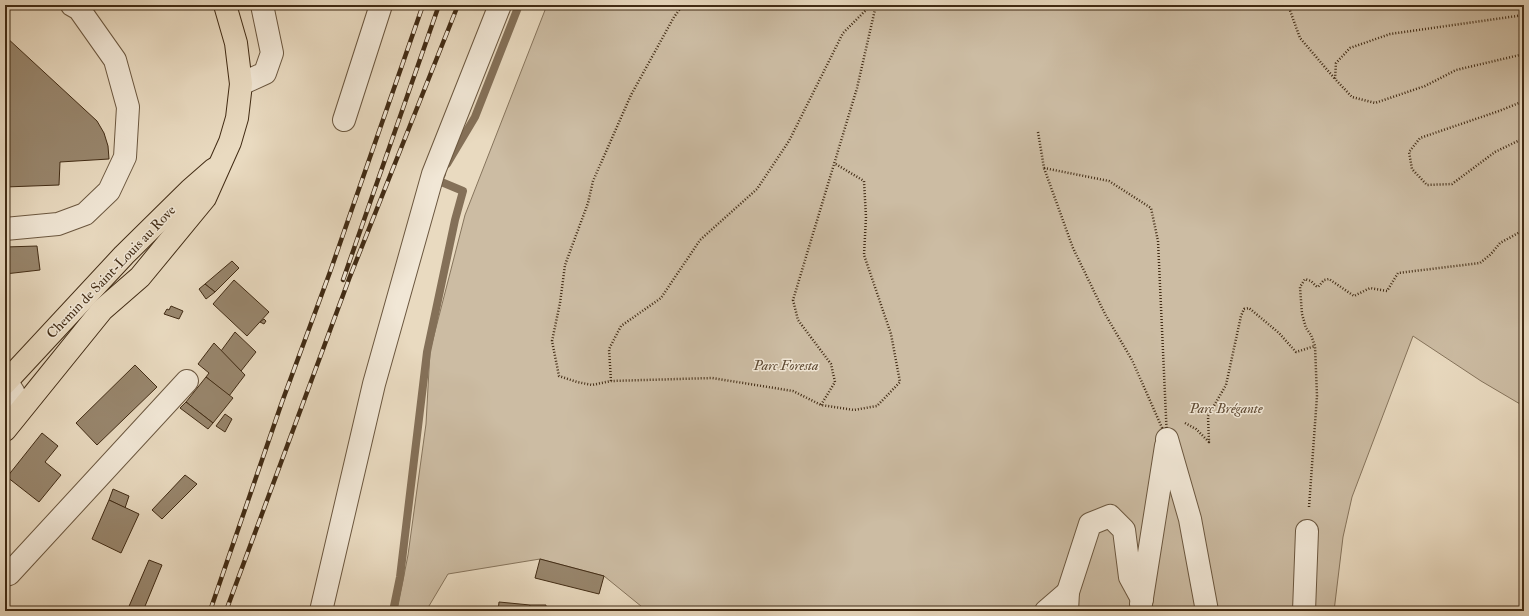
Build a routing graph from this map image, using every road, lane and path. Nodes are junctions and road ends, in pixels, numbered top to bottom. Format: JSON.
{"nodes":[{"id":1,"x":72,"y":5,"type":"edge"},
{"id":2,"x":226,"y":5,"type":"edge"},
{"id":3,"x":262,"y":5,"type":"edge"},
{"id":4,"x":381,"y":5,"type":"edge"},
{"id":5,"x":500,"y":5,"type":"edge"},
{"id":6,"x":683,"y":5,"type":"edge"},
{"id":7,"x":871,"y":5,"type":"edge"},
{"id":8,"x":876,"y":5,"type":"edge"},
{"id":9,"x":1288,"y":5,"type":"edge"},
{"id":10,"x":1524,"y":15,"type":"edge"},
{"id":11,"x":1524,"y":54,"type":"edge"},
{"id":12,"x":1336,"y":79,"type":"junction"},
{"id":13,"x":241,"y":84,"type":"junction"},
{"id":14,"x":1524,"y":101,"type":"edge"},
{"id":15,"x":344,"y":120,"type":"dead end"},
{"id":16,"x":1038,"y":132,"type":"dead end"},
{"id":17,"x":1524,"y":138,"type":"edge"},
{"id":18,"x":834,"y":163,"type":"junction"},
{"id":19,"x":220,"y":164,"type":"junction"},
{"id":20,"x":1044,"y":168,"type":"junction"},
{"id":21,"x":1524,"y":226,"type":"edge"},
{"id":22,"x":5,"y":229,"type":"edge"},
{"id":23,"x":1315,"y":346,"type":"junction"},
{"id":24,"x":187,"y":381,"type":"dead end"},
{"id":25,"x":611,"y":381,"type":"junction"},
{"id":26,"x":5,"y":382,"type":"edge"},
{"id":27,"x":821,"y":405,"type":"junction"},
{"id":28,"x":8,"y":426,"type":"edge"},
{"id":29,"x":1196,"y":429,"type":"dead end"},
{"id":30,"x":1167,"y":439,"type":"junction"},
{"id":31,"x":1307,"y":531,"type":"joint"},
{"id":32,"x":5,"y":575,"type":"edge"},
{"id":33,"x":1068,"y":602,"type":"edge"},
{"id":34,"x":1140,"y":605,"type":"edge"},
{"id":35,"x":321,"y":611,"type":"edge"},
{"id":36,"x":1046,"y":611,"type":"edge"},
{"id":37,"x":1207,"y":611,"type":"edge"},
{"id":38,"x":1304,"y":611,"type":"edge"}],
"edges":[{"from":1,"to":22,"type":"street"},
{"from":2,"to":13,"type":"main road","name":"Chemin de Saint-Louis au Rove"},
{"from":3,"to":13,"type":"street"},
{"from":4,"to":15,"type":"street"},
{"from":5,"to":35,"type":"street"},
{"from":6,"to":25,"type":"path"},
{"from":7,"to":25,"type":"path"},
{"from":8,"to":18,"type":"path"},
{"from":9,"to":12,"type":"path"},
{"from":10,"to":12,"type":"path"},
{"from":11,"to":12,"type":"path"},
{"from":13,"to":19,"type":"main road","name":"Chemin de Saint-Louis au Rove"},
{"from":14,"to":17,"type":"path"},
{"from":16,"to":20,"type":"path"},
{"from":18,"to":27,"type":"path"},
{"from":18,"to":27,"type":"path"},
{"from":19,"to":26,"type":"main road","name":"Chemin de Saint-Louis au Rove"},
{"from":19,"to":28,"type":"main road","name":"Chemin de Saint-Louis au Rove"},
{"from":20,"to":30,"type":"path"},
{"from":20,"to":30,"type":"path"},
{"from":21,"to":23,"type":"path"},
{"from":23,"to":29,"type":"path"},
{"from":23,"to":31,"type":"path"},
{"from":24,"to":32,"type":"street"},
{"from":25,"to":27,"type":"path"},
{"from":26,"to":28,"type":"street"},
{"from":30,"to":34,"type":"street"},
{"from":30,"to":37,"type":"street"},
{"from":31,"to":38,"type":"street"},
{"from":33,"to":34,"type":"street"},
{"from":33,"to":36,"type":"street"}]}
